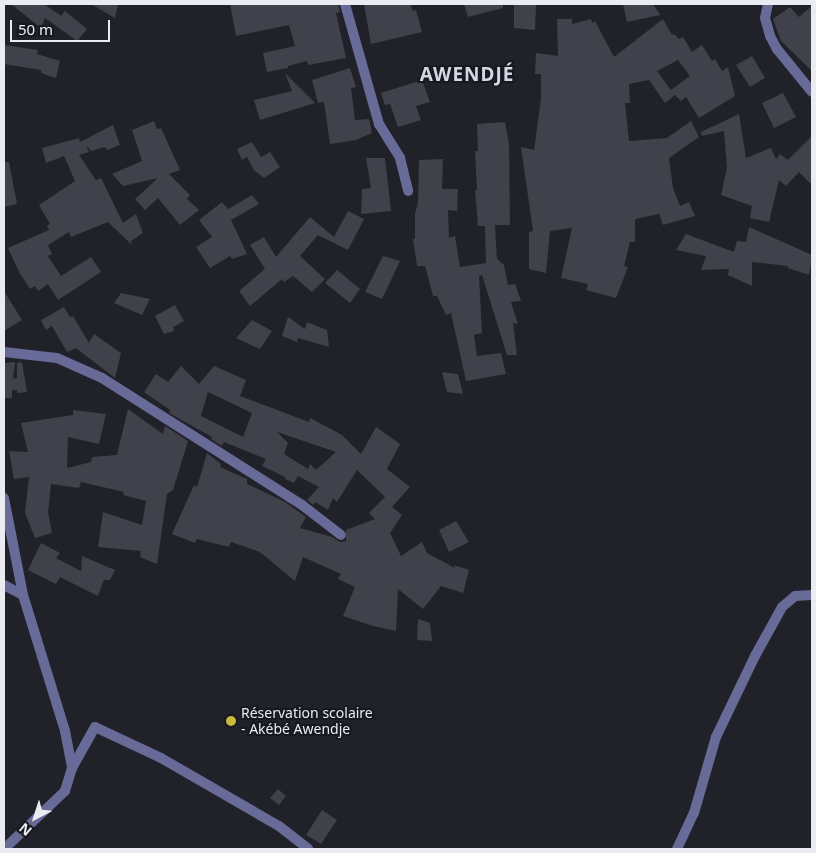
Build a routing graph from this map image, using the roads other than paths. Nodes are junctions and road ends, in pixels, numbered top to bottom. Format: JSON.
{"nodes":[{"id":1,"x":345,"y":4,"type":"edge"},
{"id":2,"x":768,"y":4,"type":"edge"},
{"id":3,"x":812,"y":92,"type":"edge"},
{"id":4,"x":408,"y":191,"type":"dead end"},
{"id":5,"x":4,"y":352,"type":"edge"},
{"id":6,"x":4,"y":498,"type":"edge"},
{"id":7,"x":341,"y":535,"type":"dead end"},
{"id":8,"x":4,"y":585,"type":"edge"},
{"id":9,"x":23,"y":595,"type":"junction"},
{"id":10,"x":812,"y":595,"type":"edge"},
{"id":11,"x":72,"y":768,"type":"junction"},
{"id":12,"x":4,"y":849,"type":"edge"},
{"id":13,"x":308,"y":849,"type":"edge"},
{"id":14,"x":677,"y":849,"type":"edge"}],
"edges":[{"from":1,"to":4,"type":"street"},
{"from":2,"to":3,"type":"street"},
{"from":5,"to":7,"type":"street"},
{"from":6,"to":9,"type":"street"},
{"from":8,"to":9,"type":"street"},
{"from":9,"to":11,"type":"street"},
{"from":10,"to":14,"type":"street"},
{"from":11,"to":12,"type":"street"},
{"from":11,"to":13,"type":"street"}]}
